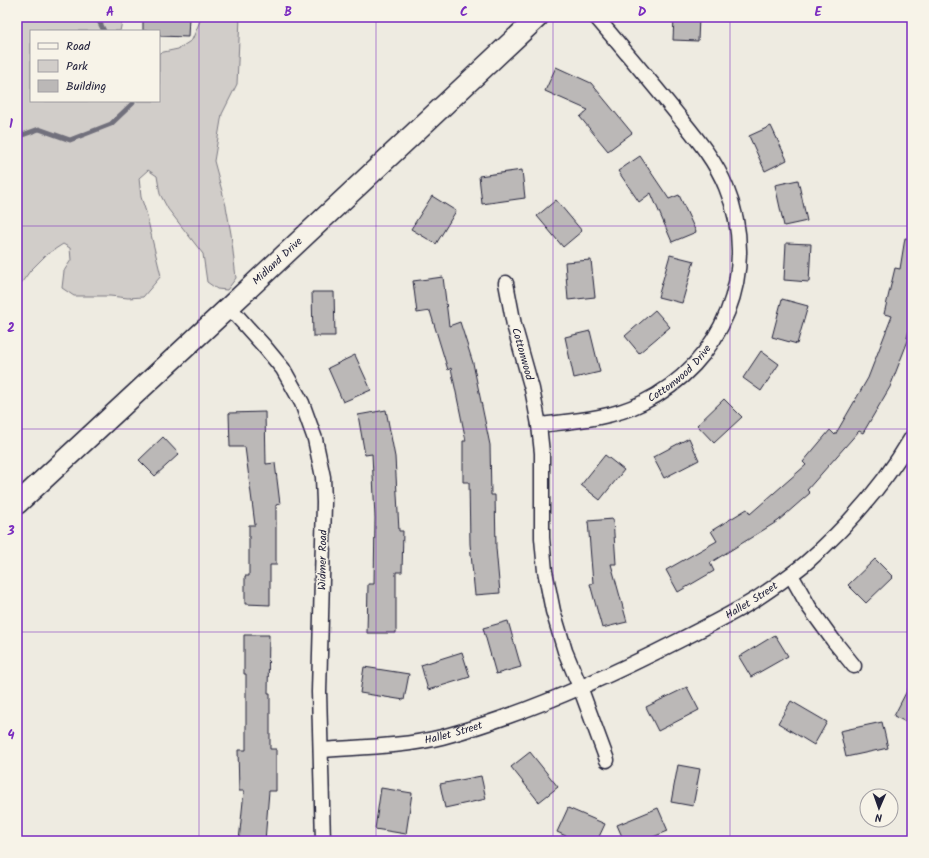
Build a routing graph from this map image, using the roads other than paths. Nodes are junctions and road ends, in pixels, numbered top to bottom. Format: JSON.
{"nodes":[{"id":1,"x":538,"y":17,"type":"edge"},
{"id":2,"x":596,"y":17,"type":"edge"},
{"id":3,"x":506,"y":283,"type":"dead end"},
{"id":4,"x":229,"y":307,"type":"junction"},
{"id":5,"x":539,"y":425,"type":"junction"},
{"id":6,"x":912,"y":438,"type":"edge"},
{"id":7,"x":17,"y":504,"type":"edge"},
{"id":8,"x":791,"y":574,"type":"junction"},
{"id":9,"x":854,"y":666,"type":"dead end"},
{"id":10,"x":580,"y":687,"type":"junction"},
{"id":11,"x":321,"y":750,"type":"junction"},
{"id":12,"x":607,"y":760,"type":"dead end"},
{"id":13,"x":323,"y":841,"type":"edge"}],
"edges":[{"from":1,"to":4,"type":"street","name":"Midland Drive"},
{"from":2,"to":5,"type":"street","name":"Cottonwood Drive"},
{"from":3,"to":5,"type":"street","name":"Cottonwood"},
{"from":4,"to":7,"type":"street","name":"Midland Drive"},
{"from":4,"to":11,"type":"street","name":"Widmer Road"},
{"from":5,"to":10,"type":"street"},
{"from":6,"to":8,"type":"street","name":"Hallet Street"},
{"from":8,"to":9,"type":"street"},
{"from":8,"to":10,"type":"street","name":"Hallet Street"},
{"from":10,"to":11,"type":"street","name":"Hallet Street"},
{"from":10,"to":12,"type":"street"},
{"from":11,"to":13,"type":"street","name":"Widmer Road"}]}
